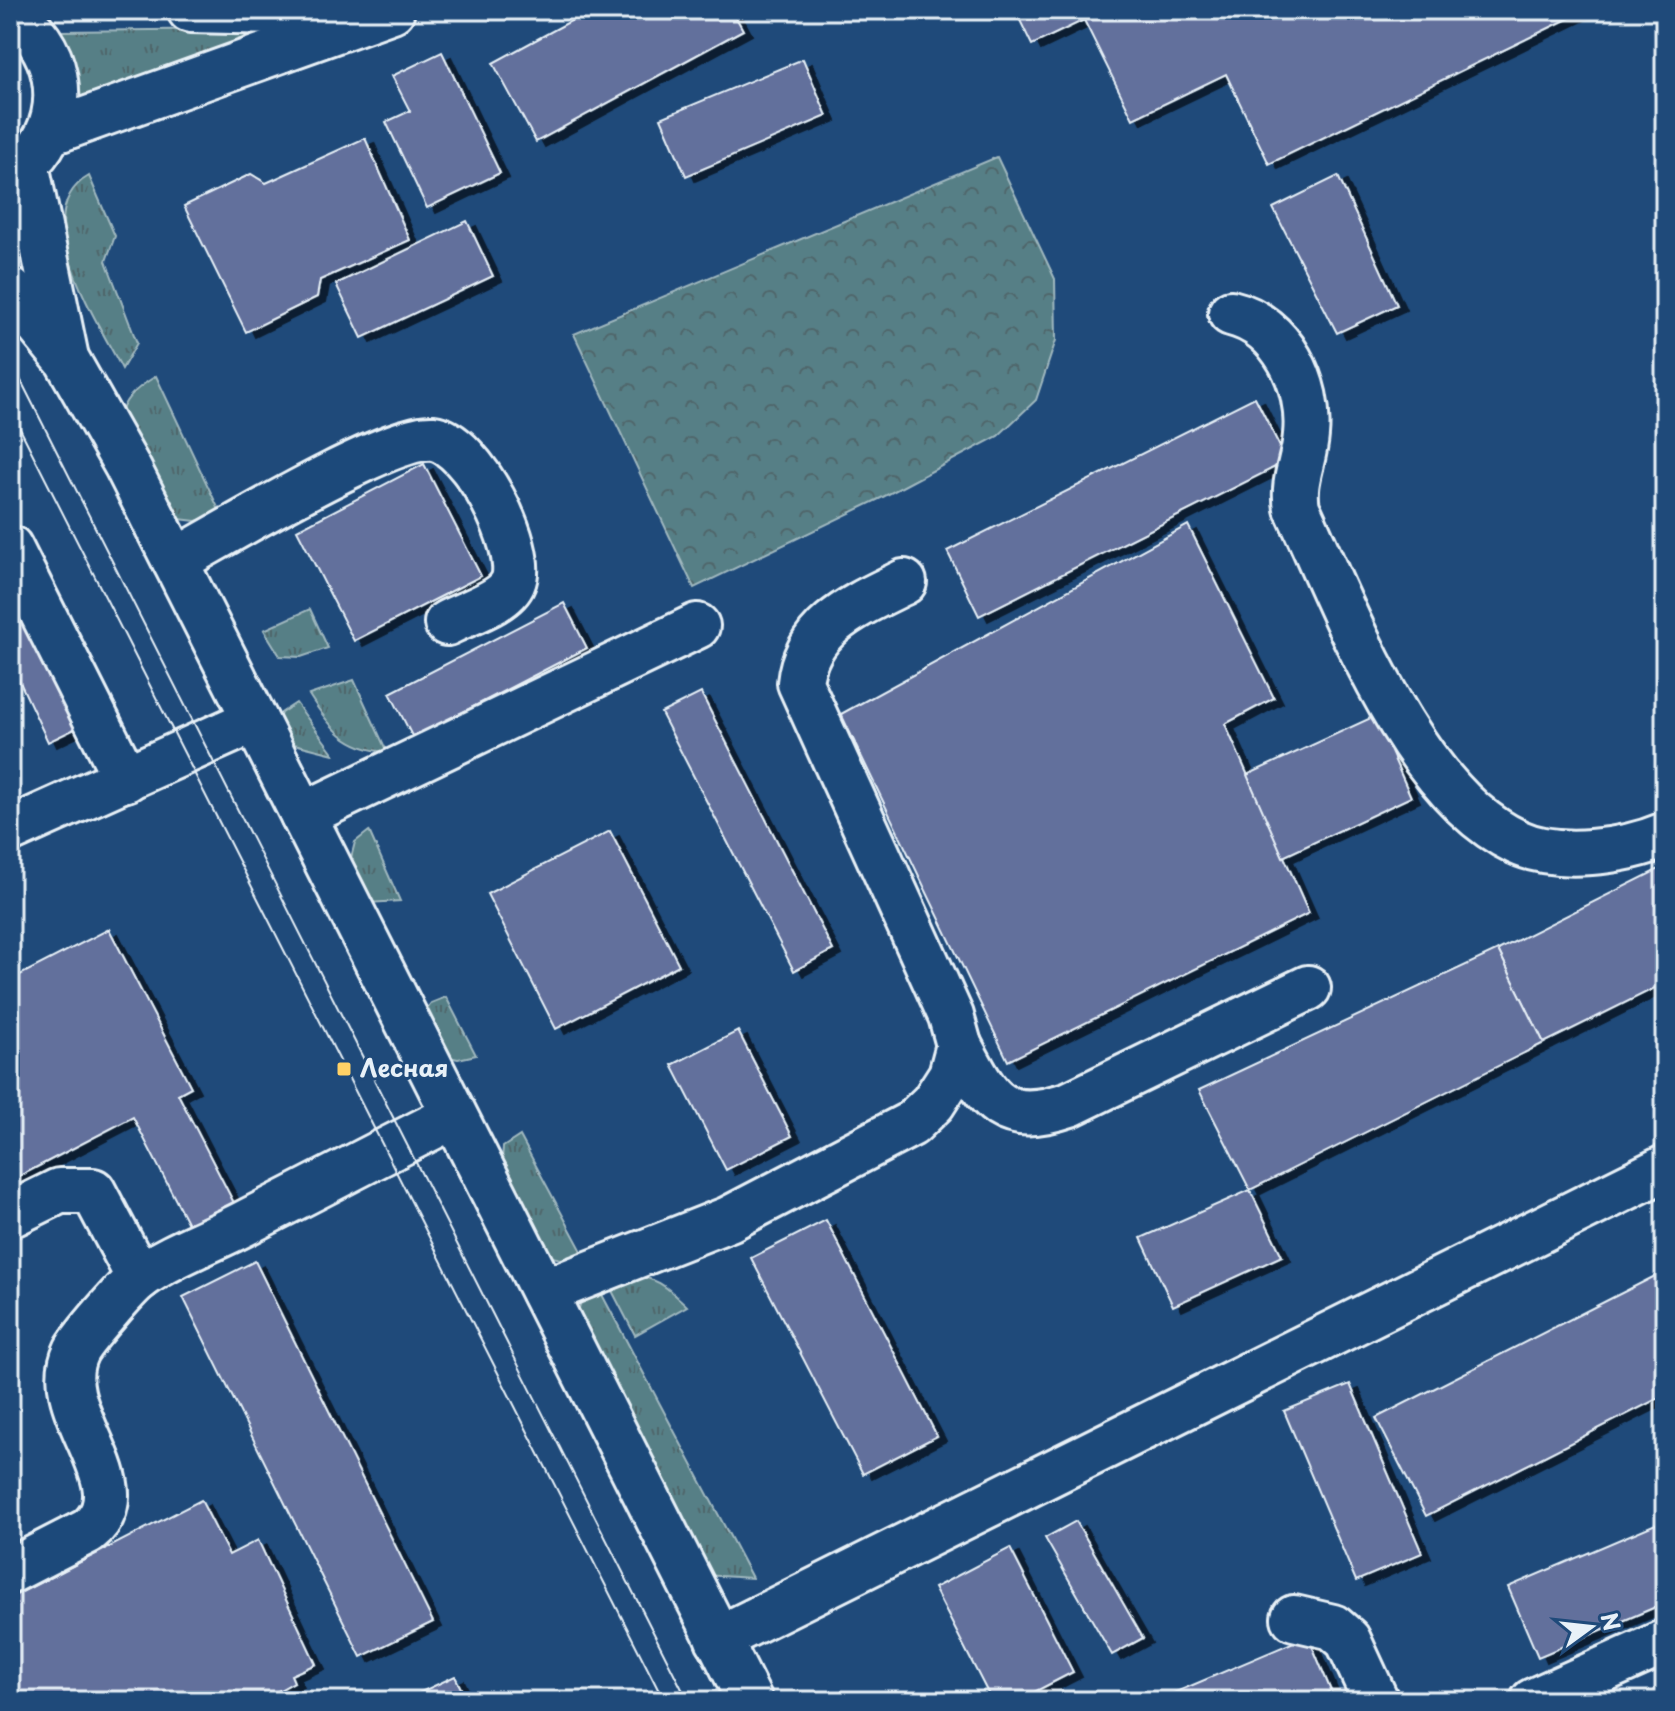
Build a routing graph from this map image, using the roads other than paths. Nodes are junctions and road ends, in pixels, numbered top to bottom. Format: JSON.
{"nodes":[{"id":1,"x":190,"y":10,"type":"edge"},
{"id":2,"x":387,"y":12,"type":"edge"},
{"id":3,"x":10,"y":13,"type":"edge"},
{"id":4,"x":28,"y":157,"type":"edge"},
{"id":5,"x":10,"y":290,"type":"edge"},
{"id":6,"x":1231,"y":313,"type":"dead end"},
{"id":7,"x":67,"y":360,"type":"junction"},
{"id":8,"x":10,"y":548,"type":"edge"},
{"id":9,"x":175,"y":561,"type":"junction"},
{"id":10,"x":904,"y":582,"type":"dead end"},
{"id":11,"x":447,"y":623,"type":"dead end"},
{"id":12,"x":697,"y":626,"type":"dead end"},
{"id":13,"x":255,"y":720,"type":"junction"},
{"id":14,"x":126,"y":779,"type":"junction"},
{"id":15,"x":303,"y":815,"type":"junction"},
{"id":16,"x":10,"y":830,"type":"edge"},
{"id":17,"x":1665,"y":835,"type":"edge"},
{"id":18,"x":1308,"y":988,"type":"dead end"},
{"id":19,"x":959,"y":1045,"type":"junction"},
{"id":20,"x":454,"y":1116,"type":"junction"},
{"id":21,"x":1665,"y":1168,"type":"edge"},
{"id":22,"x":10,"y":1215,"type":"edge"},
{"id":23,"x":139,"y":1278,"type":"junction"},
{"id":24,"x":544,"y":1292,"type":"junction"},
{"id":25,"x":10,"y":1571,"type":"edge"},
{"id":26,"x":1294,"y":1618,"type":"dead end"},
{"id":27,"x":718,"y":1639,"type":"junction"},
{"id":28,"x":1665,"y":1642,"type":"edge"},
{"id":29,"x":750,"y":1701,"type":"edge"},
{"id":30,"x":1376,"y":1701,"type":"edge"},
{"id":31,"x":1533,"y":1701,"type":"edge"}],
"edges":[{"from":1,"to":2,"type":"street"},
{"from":2,"to":4,"type":"street"},
{"from":3,"to":4,"type":"street"},
{"from":4,"to":7,"type":"street"},
{"from":5,"to":7,"type":"street"},
{"from":6,"to":17,"type":"street"},
{"from":7,"to":9,"type":"street"},
{"from":8,"to":14,"type":"street"},
{"from":9,"to":11,"type":"street"},
{"from":9,"to":13,"type":"street"},
{"from":10,"to":19,"type":"street"},
{"from":12,"to":15,"type":"street"},
{"from":13,"to":14,"type":"street"},
{"from":13,"to":15,"type":"street"},
{"from":14,"to":16,"type":"street"},
{"from":15,"to":20,"type":"street"},
{"from":18,"to":19,"type":"street"},
{"from":19,"to":24,"type":"street"},
{"from":20,"to":23,"type":"street"},
{"from":20,"to":24,"type":"street"},
{"from":21,"to":27,"type":"street"},
{"from":22,"to":23,"type":"street"},
{"from":23,"to":25,"type":"street"},
{"from":24,"to":27,"type":"street"},
{"from":26,"to":30,"type":"street"},
{"from":27,"to":29,"type":"street"},
{"from":28,"to":31,"type":"street"}]}
